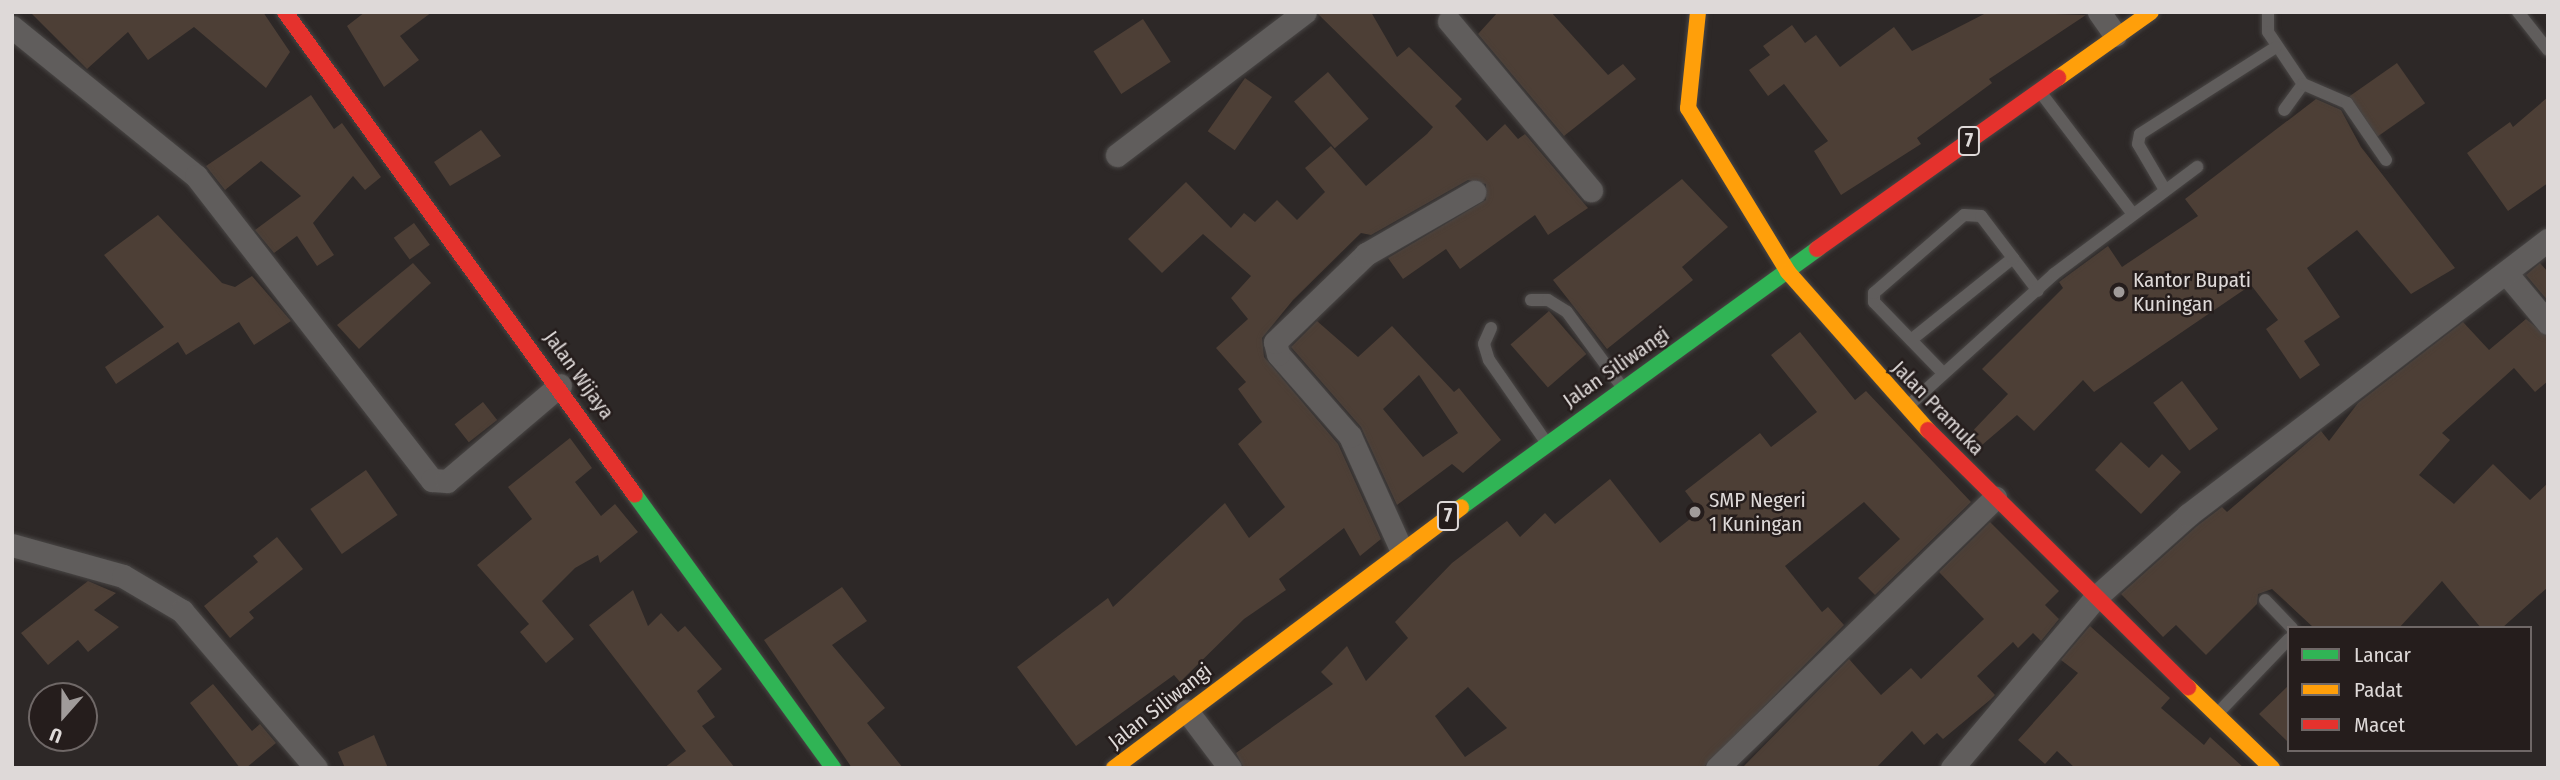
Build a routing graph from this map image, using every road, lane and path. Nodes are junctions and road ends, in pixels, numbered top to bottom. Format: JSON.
{"nodes":[{"id":1,"x":285,"y":12,"type":"edge"},
{"id":2,"x":1305,"y":12,"type":"edge"},
{"id":3,"x":1698,"y":12,"type":"edge"},
{"id":4,"x":2099,"y":12,"type":"edge"},
{"id":5,"x":2151,"y":12,"type":"edge"},
{"id":6,"x":2268,"y":12,"type":"edge"},
{"id":7,"x":2518,"y":12,"type":"edge"},
{"id":8,"x":1452,"y":15,"type":"edge"},
{"id":9,"x":12,"y":27,"type":"edge"},
{"id":10,"x":2115,"y":35,"type":"junction"},
{"id":11,"x":2276,"y":47,"type":"junction"},
{"id":12,"x":2548,"y":50,"type":"edge"},
{"id":13,"x":2303,"y":85,"type":"junction"},
{"id":14,"x":2039,"y":90,"type":"junction"},
{"id":15,"x":2284,"y":110,"type":"dead end"},
{"id":16,"x":1117,"y":155,"type":"dead end"},
{"id":17,"x":2386,"y":160,"type":"dead end"},
{"id":18,"x":2197,"y":167,"type":"dead end"},
{"id":19,"x":1591,"y":190,"type":"dead end"},
{"id":20,"x":2165,"y":190,"type":"junction"},
{"id":21,"x":1474,"y":192,"type":"dead end"},
{"id":22,"x":2133,"y":214,"type":"junction"},
{"id":23,"x":2548,"y":240,"type":"edge"},
{"id":24,"x":2013,"y":258,"type":"junction"},
{"id":25,"x":1788,"y":272,"type":"junction"},
{"id":26,"x":2506,"y":274,"type":"junction"},
{"id":27,"x":2038,"y":291,"type":"junction"},
{"id":28,"x":1531,"y":300,"type":"dead end"},
{"id":29,"x":2548,"y":323,"type":"edge"},
{"id":30,"x":1491,"y":328,"type":"dead end"},
{"id":31,"x":1911,"y":341,"type":"junction"},
{"id":32,"x":1943,"y":373,"type":"junction"},
{"id":33,"x":560,"y":385,"type":"junction"},
{"id":34,"x":1623,"y":387,"type":"junction"},
{"id":35,"x":1906,"y":408,"type":"junction"},
{"id":36,"x":1547,"y":442,"type":"junction"},
{"id":37,"x":1995,"y":498,"type":"junction"},
{"id":38,"x":12,"y":545,"type":"edge"},
{"id":39,"x":1401,"y":549,"type":"junction"},
{"id":40,"x":2095,"y":597,"type":"junction"},
{"id":41,"x":2266,"y":600,"type":"dead end"},
{"id":42,"x":2290,"y":626,"type":"edge"},
{"id":43,"x":2287,"y":641,"type":"edge"},
{"id":44,"x":1187,"y":711,"type":"junction"},
{"id":45,"x":2216,"y":714,"type":"junction"},
{"id":46,"x":316,"y":768,"type":"edge"},
{"id":47,"x":833,"y":768,"type":"edge"},
{"id":48,"x":1114,"y":768,"type":"edge"},
{"id":49,"x":1230,"y":768,"type":"edge"},
{"id":50,"x":1717,"y":768,"type":"edge"},
{"id":51,"x":1952,"y":768,"type":"edge"},
{"id":52,"x":2272,"y":768,"type":"edge"}],
"edges":[{"from":1,"to":33,"type":"street","name":"Jalan Wijaya"},
{"from":2,"to":16,"type":"street"},
{"from":3,"to":25,"type":"street","name":"Jalan Pramuka"},
{"from":4,"to":10,"type":"street"},
{"from":5,"to":10,"type":"street","name":"Jalan Siliwangi","number":"7"},
{"from":6,"to":11,"type":"lane"},
{"from":7,"to":12,"type":"lane"},
{"from":8,"to":19,"type":"street"},
{"from":9,"to":33,"type":"street"},
{"from":10,"to":14,"type":"street","name":"Jalan Siliwangi","number":"7"},
{"from":11,"to":13,"type":"lane"},
{"from":11,"to":20,"type":"lane"},
{"from":13,"to":15,"type":"lane"},
{"from":13,"to":17,"type":"lane"},
{"from":14,"to":22,"type":"lane"},
{"from":14,"to":25,"type":"street","name":"Jalan Siliwangi","number":"7"},
{"from":18,"to":20,"type":"lane"},
{"from":20,"to":22,"type":"lane"},
{"from":21,"to":39,"type":"street"},
{"from":22,"to":27,"type":"lane"},
{"from":23,"to":26,"type":"street"},
{"from":24,"to":27,"type":"lane"},
{"from":24,"to":31,"type":"lane"},
{"from":24,"to":31,"type":"lane"},
{"from":25,"to":34,"type":"street","name":"Jalan Siliwangi","number":"7"},
{"from":25,"to":35,"type":"street","name":"Jalan Pramuka"},
{"from":26,"to":29,"type":"street"},
{"from":26,"to":40,"type":"street"},
{"from":27,"to":32,"type":"lane"},
{"from":28,"to":34,"type":"lane"},
{"from":30,"to":36,"type":"lane"},
{"from":31,"to":32,"type":"lane"},
{"from":32,"to":35,"type":"lane"},
{"from":33,"to":47,"type":"street","name":"Jalan Wijaya"},
{"from":34,"to":36,"type":"street","name":"Jalan Siliwangi","number":"7"},
{"from":35,"to":37,"type":"street","name":"Jalan Pramuka"},
{"from":36,"to":39,"type":"street","name":"Jalan Siliwangi","number":"7"},
{"from":37,"to":40,"type":"street","name":"Jalan Pramuka"},
{"from":37,"to":50,"type":"street"},
{"from":38,"to":46,"type":"street"},
{"from":39,"to":44,"type":"street","name":"Jalan Siliwangi","number":"7"},
{"from":40,"to":45,"type":"street","name":"Jalan Pramuka"},
{"from":40,"to":51,"type":"street"},
{"from":41,"to":42,"type":"lane"},
{"from":43,"to":45,"type":"lane"},
{"from":44,"to":48,"type":"street","name":"Jalan Siliwangi","number":"7"},
{"from":44,"to":49,"type":"street"},
{"from":45,"to":52,"type":"street","name":"Jalan Pramuka"}]}
